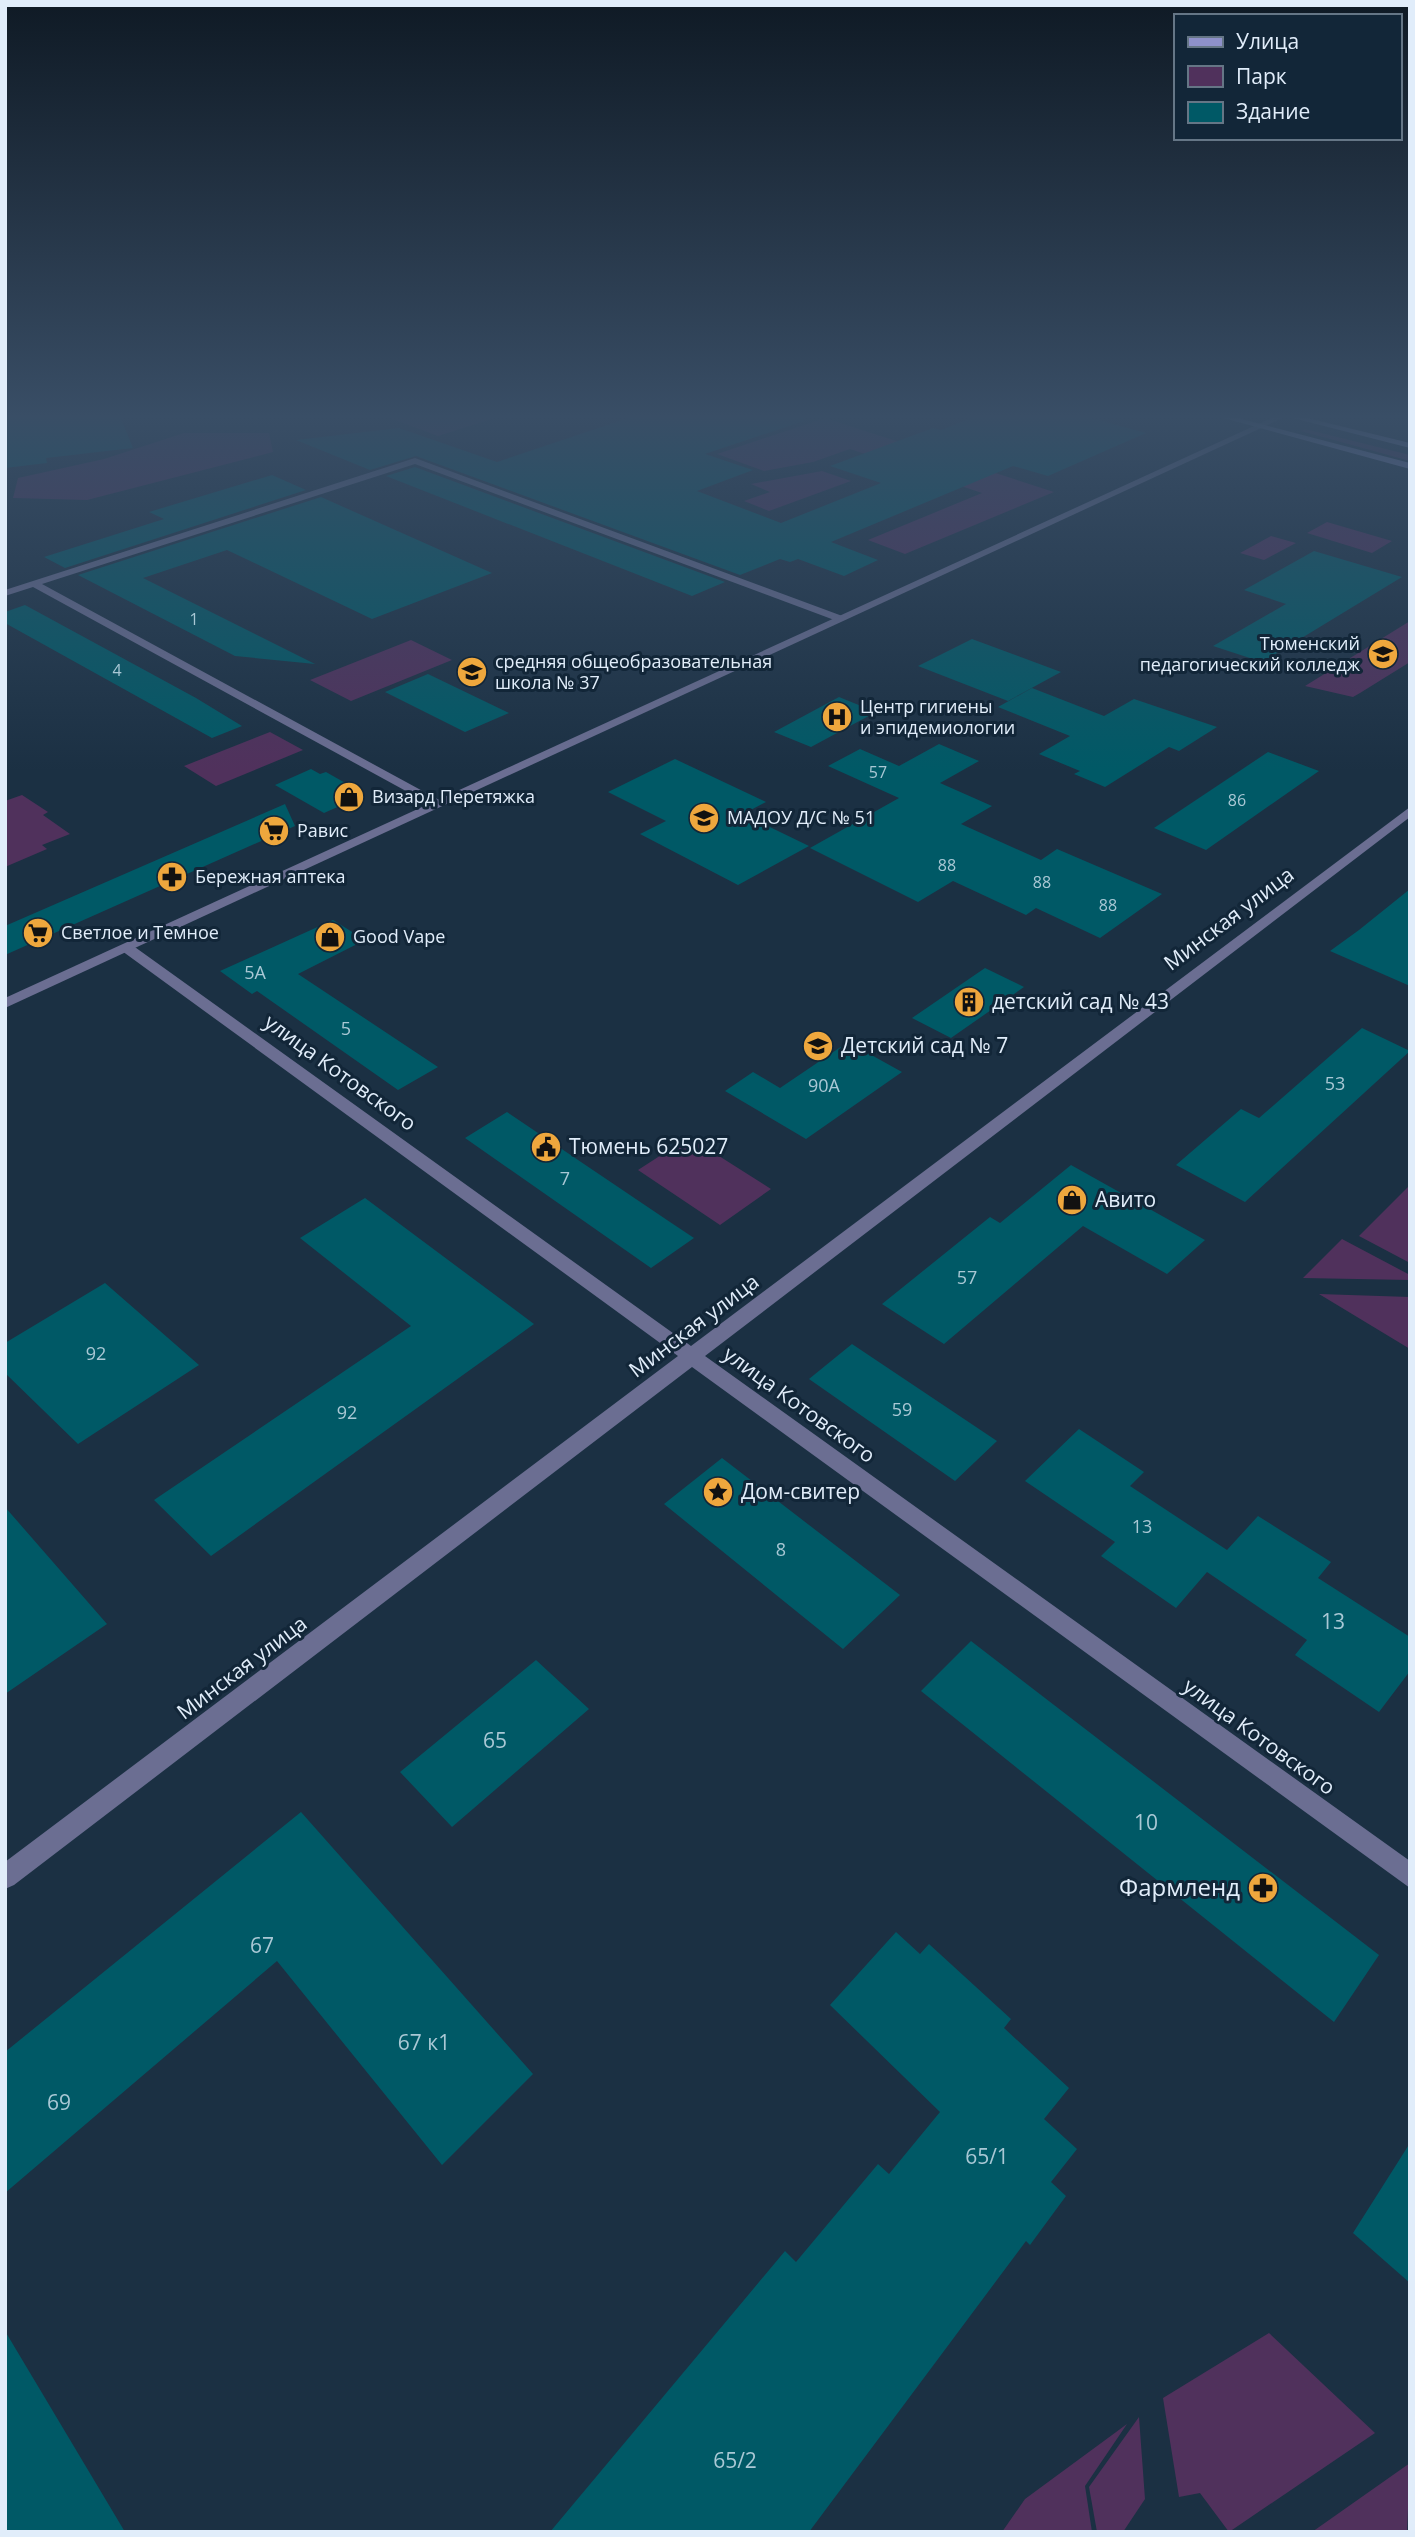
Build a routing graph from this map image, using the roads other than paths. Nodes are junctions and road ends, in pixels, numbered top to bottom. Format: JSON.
{"nodes":[{"id":1,"x":188,"y":534,"type":"edge"},
{"id":2,"x":613,"y":534,"type":"edge"},
{"id":3,"x":1024,"y":534,"type":"edge"},
{"id":4,"x":34,"y":584,"type":"junction"},
{"id":5,"x":5,"y":593,"type":"edge"},
{"id":6,"x":841,"y":619,"type":"junction"},
{"id":7,"x":437,"y":804,"type":"junction"},
{"id":8,"x":1410,"y":811,"type":"edge"},
{"id":9,"x":127,"y":948,"type":"junction"},
{"id":10,"x":5,"y":1004,"type":"edge"},
{"id":11,"x":692,"y":1356,"type":"junction"},
{"id":12,"x":1410,"y":1876,"type":"edge"},
{"id":13,"x":5,"y":1877,"type":"edge"}],
"edges":[{"from":1,"to":4,"type":"street"},
{"from":2,"to":6,"type":"street"},
{"from":3,"to":6,"type":"street"},
{"from":4,"to":5,"type":"street"},
{"from":4,"to":7,"type":"street"},
{"from":6,"to":7,"type":"street"},
{"from":7,"to":9,"type":"street"},
{"from":8,"to":11,"type":"street","name":"Минская улица"},
{"from":9,"to":10,"type":"street"},
{"from":9,"to":11,"type":"street","name":"улица Котовского"},
{"from":11,"to":12,"type":"street","name":"улица Котовского"},
{"from":11,"to":13,"type":"street","name":"Минская улица"}]}
